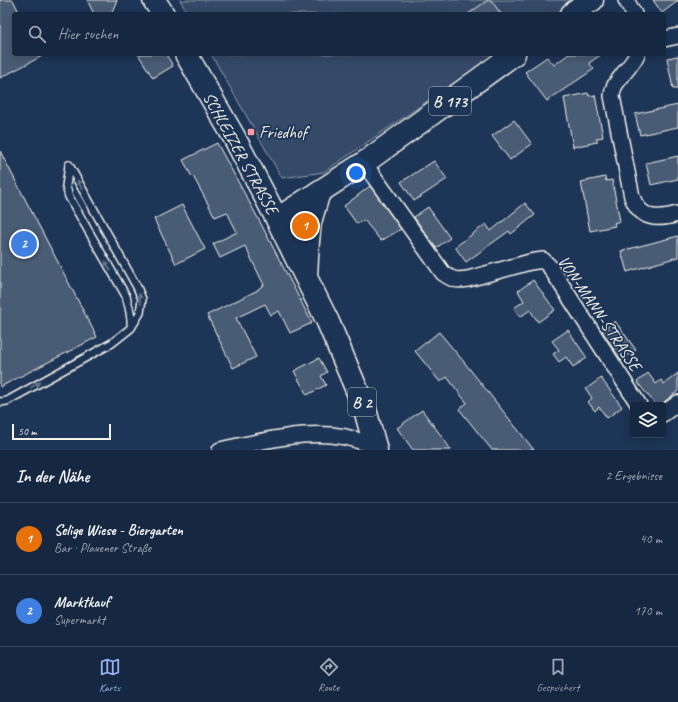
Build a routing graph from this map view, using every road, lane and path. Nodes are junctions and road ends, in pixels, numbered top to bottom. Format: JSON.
{"nodes":[{"id":1,"x":154,"y":0,"type":"edge"},
{"id":2,"x":592,"y":0,"type":"edge"},
{"id":3,"x":626,"y":0,"type":"edge"},
{"id":4,"x":162,"y":12,"type":"edge"},
{"id":5,"x":575,"y":12,"type":"edge"},
{"id":6,"x":633,"y":12,"type":"edge"},
{"id":7,"x":678,"y":36,"type":"edge"},
{"id":8,"x":666,"y":39,"type":"edge"},
{"id":9,"x":187,"y":56,"type":"edge"},
{"id":10,"x":511,"y":56,"type":"edge"},
{"id":11,"x":636,"y":56,"type":"edge"},
{"id":12,"x":364,"y":163,"type":"junction"},
{"id":13,"x":319,"y":192,"type":"junction"},
{"id":14,"x":678,"y":214,"type":"edge"},
{"id":15,"x":277,"y":219,"type":"junction"},
{"id":16,"x":306,"y":279,"type":"junction"},
{"id":17,"x":131,"y":328,"type":"junction"},
{"id":18,"x":0,"y":402,"type":"edge"},
{"id":19,"x":637,"y":402,"type":"edge"},
{"id":20,"x":678,"y":403,"type":"edge"},
{"id":21,"x":666,"y":412,"type":"edge"},
{"id":22,"x":247,"y":447,"type":"edge"},
{"id":23,"x":377,"y":449,"type":"edge"},
{"id":24,"x":220,"y":450,"type":"edge"}],
"edges":[{"from":1,"to":4,"type":"main road"},
{"from":2,"to":5,"type":"main road"},
{"from":3,"to":6,"type":"street"},
{"from":7,"to":8,"type":"street"},
{"from":9,"to":15,"type":"main road","name":"SCHLEIZER STRASSE","number":"B 2"},
{"from":10,"to":12,"type":"main road","number":"B 173"},
{"from":11,"to":14,"type":"street"},
{"from":12,"to":13,"type":"main road","number":"B 173"},
{"from":12,"to":19,"type":"street","name":"VON-MANN-STRASSE"},
{"from":13,"to":15,"type":"main road","number":"B 173"},
{"from":13,"to":16,"type":"main road"},
{"from":15,"to":16,"type":"main road","name":"SCHLEIZER STRASSE","number":"B 2"},
{"from":16,"to":23,"type":"main road","name":"SCHLEIZER STRASSE","number":"B 2"},
{"from":17,"to":17,"type":"lane"},
{"from":18,"to":17,"type":"lane","one_way":true},
{"from":20,"to":21,"type":"street"},
{"from":22,"to":23,"type":"street"},
{"from":22,"to":24,"type":"street"}]}
